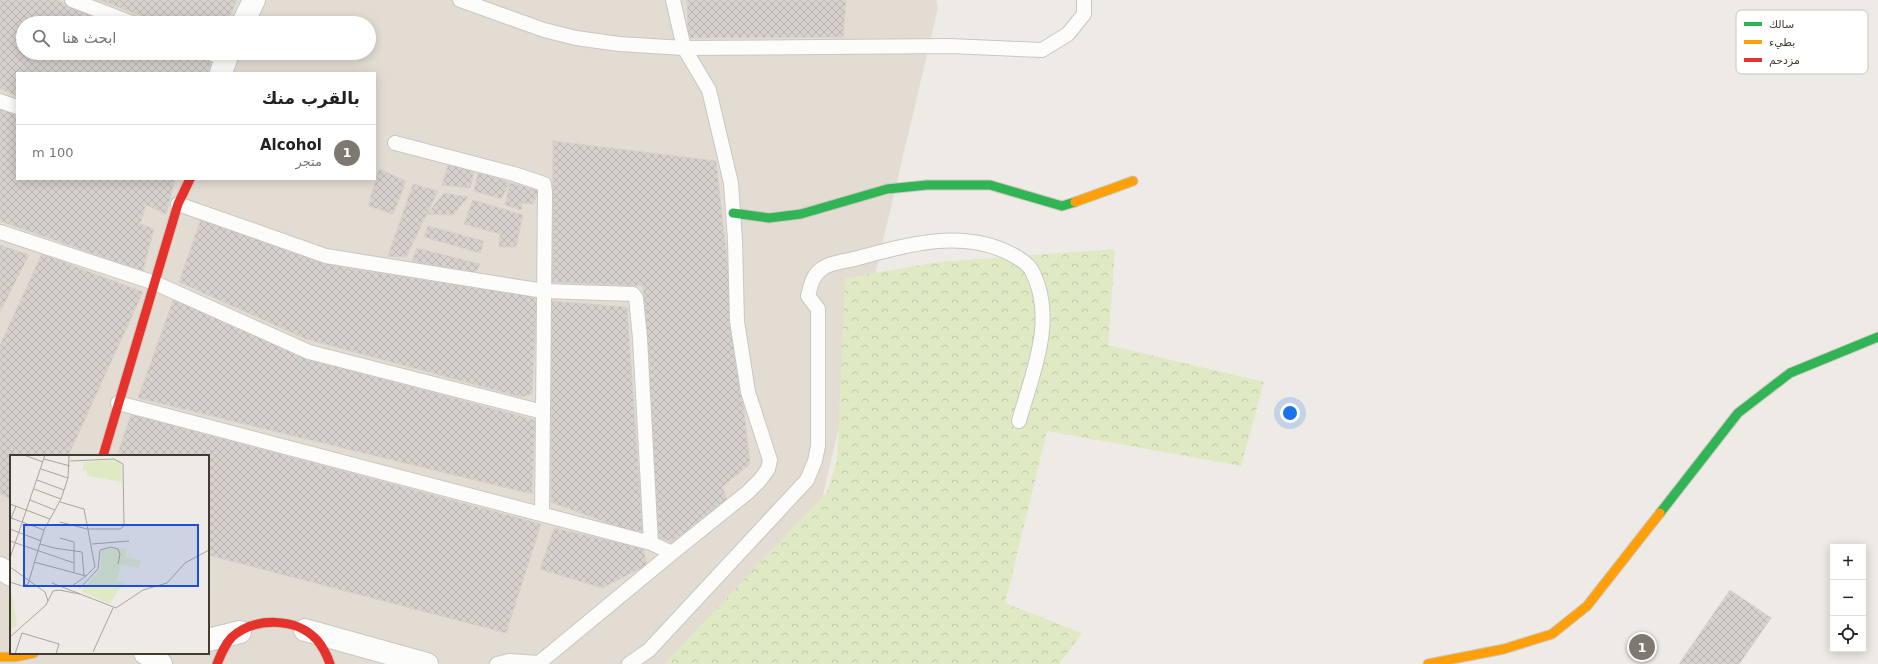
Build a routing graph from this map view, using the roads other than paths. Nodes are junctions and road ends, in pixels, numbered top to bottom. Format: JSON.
{"nodes":[{"id":1,"x":72,"y":0,"type":"edge"},
{"id":2,"x":254,"y":0,"type":"edge"},
{"id":3,"x":460,"y":0,"type":"edge"},
{"id":4,"x":673,"y":0,"type":"edge"},
{"id":5,"x":1084,"y":0,"type":"edge"},
{"id":6,"x":114,"y":16,"type":"edge"},
{"id":7,"x":246,"y":16,"type":"edge"},
{"id":8,"x":684,"y":48,"type":"junction"},
{"id":9,"x":0,"y":100,"type":"edge"},
{"id":10,"x":16,"y":107,"type":"edge"},
{"id":11,"x":395,"y":143,"type":"dead end"},
{"id":12,"x":190,"y":180,"type":"edge"},
{"id":13,"x":1133,"y":181,"type":"dead end"},
{"id":14,"x":178,"y":204,"type":"junction"},
{"id":15,"x":733,"y":213,"type":"junction"},
{"id":16,"x":0,"y":232,"type":"edge"},
{"id":17,"x":155,"y":283,"type":"junction"},
{"id":18,"x":544,"y":291,"type":"junction"},
{"id":19,"x":1878,"y":337,"type":"edge"},
{"id":20,"x":118,"y":403,"type":"junction"},
{"id":21,"x":543,"y":412,"type":"junction"},
{"id":22,"x":1019,"y":421,"type":"dead end"},
{"id":23,"x":103,"y":455,"type":"edge"},
{"id":24,"x":542,"y":514,"type":"junction"},
{"id":25,"x":651,"y":543,"type":"junction"},
{"id":26,"x":672,"y":553,"type":"junction"},
{"id":27,"x":0,"y":568,"type":"edge"},
{"id":28,"x":10,"y":574,"type":"edge"},
{"id":29,"x":305,"y":630,"type":"junction"},
{"id":30,"x":240,"y":632,"type":"junction"},
{"id":31,"x":209,"y":640,"type":"edge"},
{"id":32,"x":30,"y":654,"type":"edge"},
{"id":33,"x":146,"y":654,"type":"edge"},
{"id":34,"x":0,"y":657,"type":"edge"},
{"id":35,"x":161,"y":664,"type":"edge"},
{"id":36,"x":217,"y":664,"type":"edge"},
{"id":37,"x":330,"y":664,"type":"edge"},
{"id":38,"x":427,"y":664,"type":"edge"},
{"id":39,"x":497,"y":664,"type":"edge"},
{"id":40,"x":541,"y":664,"type":"edge"},
{"id":41,"x":629,"y":664,"type":"edge"},
{"id":42,"x":1428,"y":664,"type":"edge"}],
"edges":[{"from":1,"to":6,"type":"lane"},
{"from":2,"to":7,"type":"street"},
{"from":3,"to":8,"type":"lane"},
{"from":4,"to":8,"type":"lane"},
{"from":5,"to":8,"type":"lane"},
{"from":8,"to":15,"type":"lane"},
{"from":9,"to":10,"type":"lane"},
{"from":11,"to":18,"type":"lane"},
{"from":12,"to":14,"type":"street"},
{"from":13,"to":15,"type":"street"},
{"from":14,"to":17,"type":"street"},
{"from":14,"to":18,"type":"lane"},
{"from":15,"to":26,"type":"lane"},
{"from":16,"to":17,"type":"lane"},
{"from":17,"to":20,"type":"street"},
{"from":17,"to":21,"type":"lane"},
{"from":18,"to":21,"type":"lane"},
{"from":18,"to":25,"type":"lane"},
{"from":19,"to":42,"type":"street"},
{"from":20,"to":23,"type":"street"},
{"from":20,"to":24,"type":"lane"},
{"from":21,"to":24,"type":"lane"},
{"from":22,"to":41,"type":"lane"},
{"from":24,"to":25,"type":"lane"},
{"from":25,"to":26,"type":"lane"},
{"from":26,"to":40,"type":"lane"},
{"from":27,"to":28,"type":"street"},
{"from":29,"to":30,"type":"street"},
{"from":29,"to":37,"type":"street"},
{"from":29,"to":38,"type":"street"},
{"from":30,"to":31,"type":"street"},
{"from":30,"to":36,"type":"street"},
{"from":32,"to":34,"type":"street"},
{"from":33,"to":35,"type":"street"},
{"from":39,"to":40,"type":"lane"}]}
